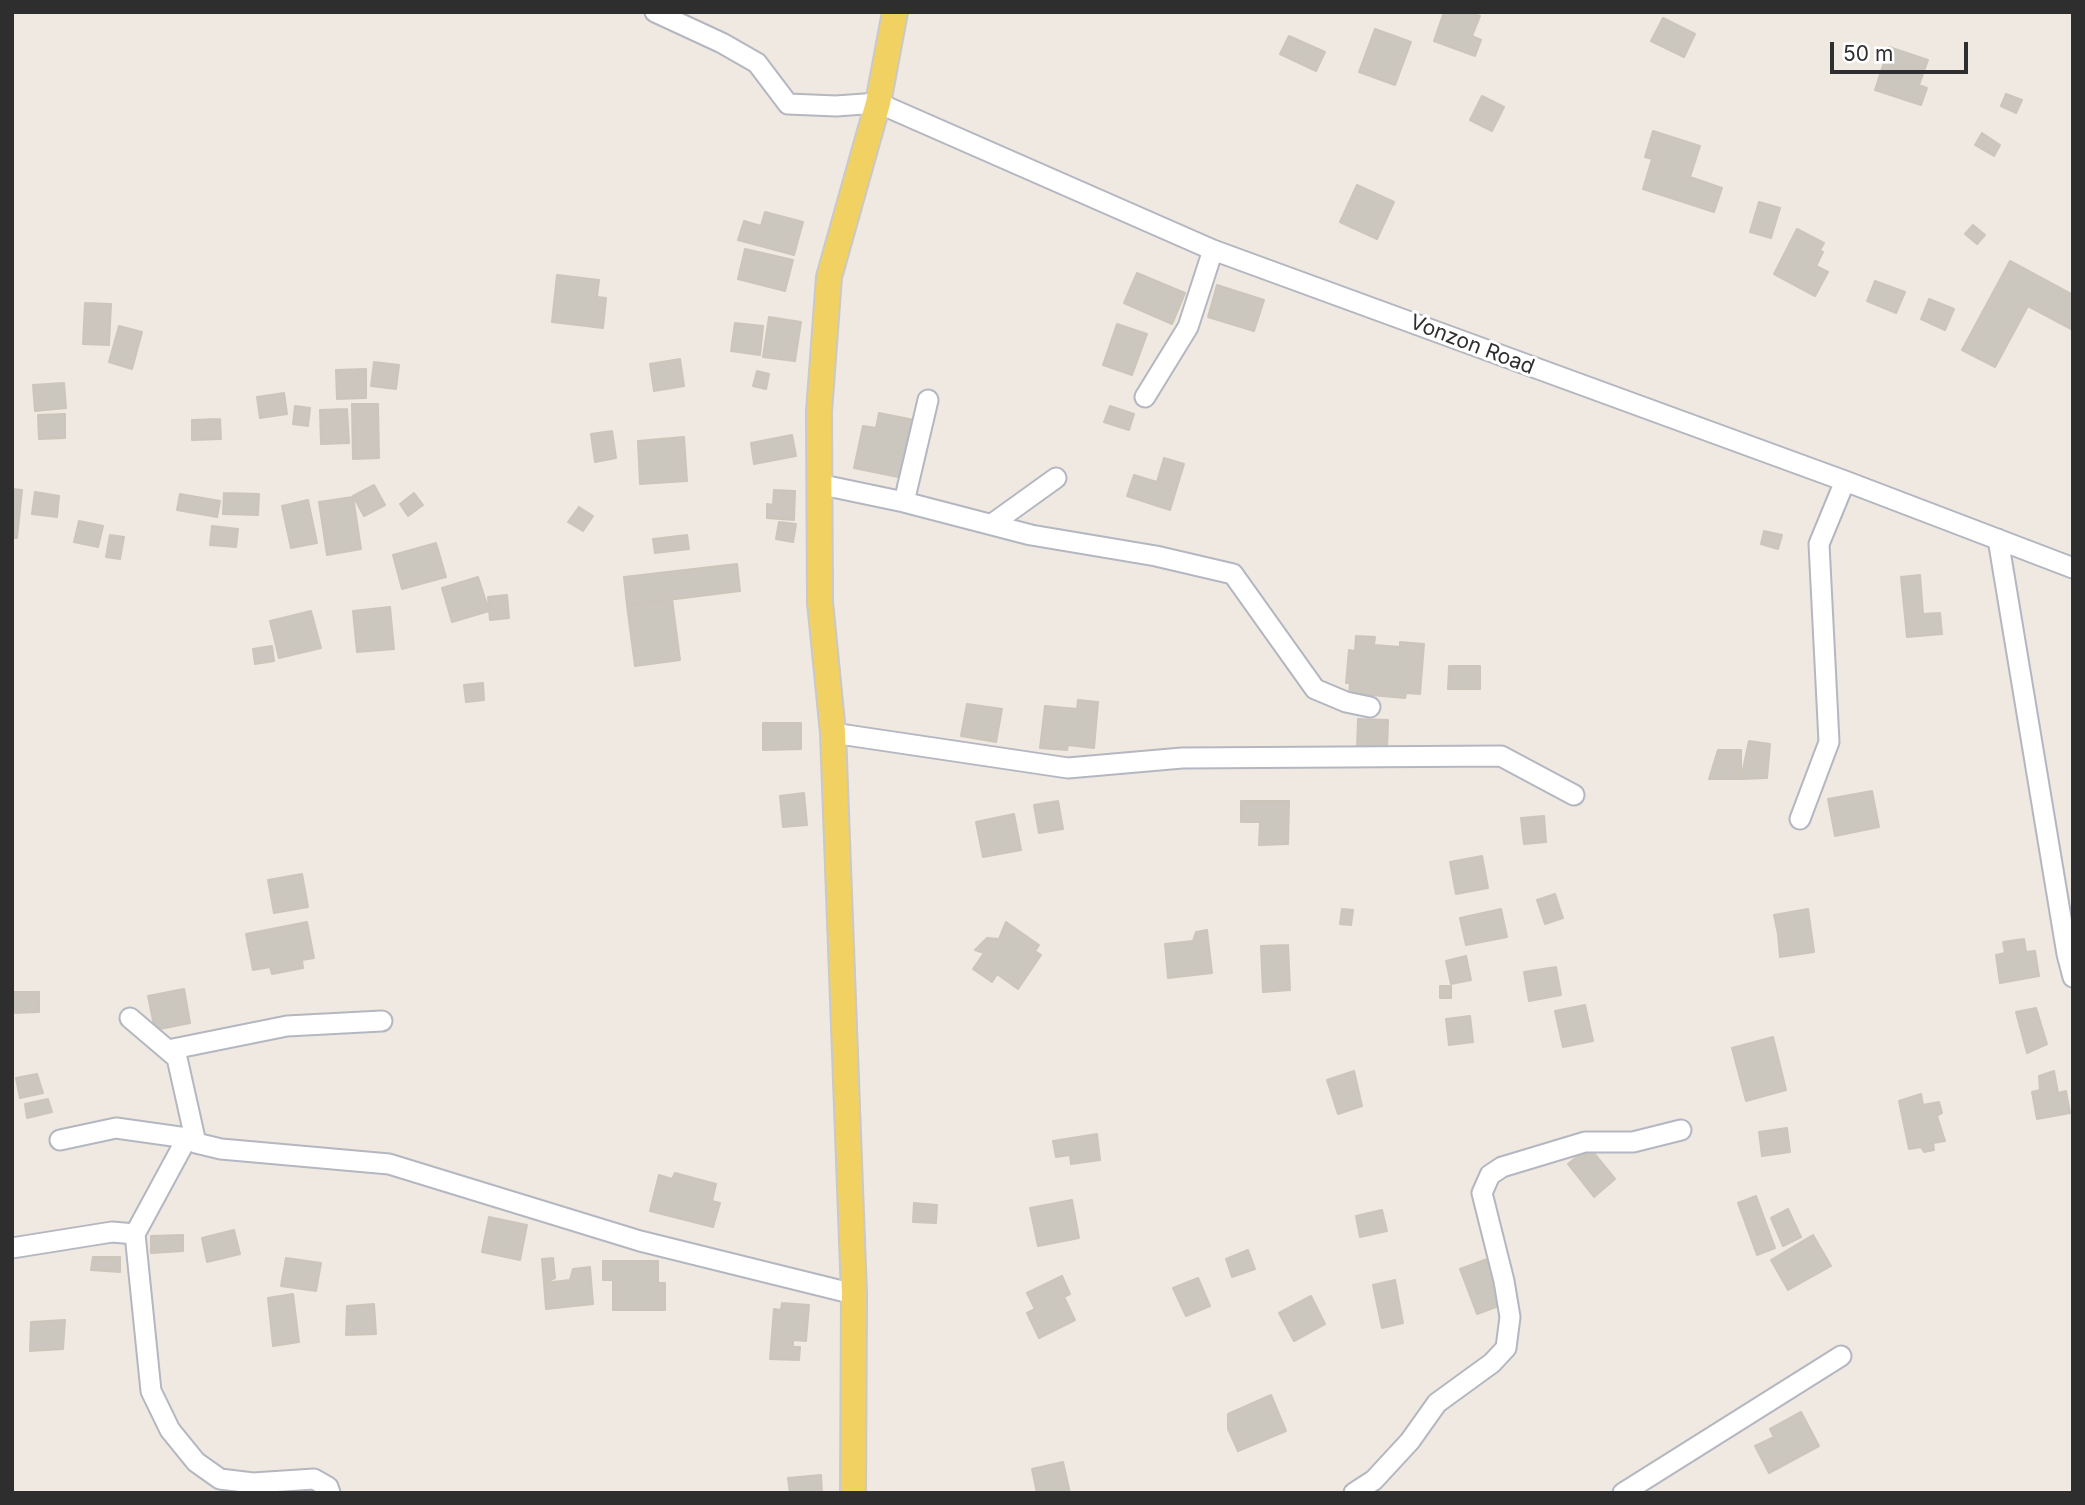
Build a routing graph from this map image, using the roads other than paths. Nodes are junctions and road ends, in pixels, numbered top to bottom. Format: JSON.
{"nodes":[{"id":1,"x":655,"y":12,"type":"edge"},
{"id":2,"x":895,"y":12,"type":"edge"},
{"id":3,"x":878,"y":103,"type":"junction"},
{"id":4,"x":1213,"y":250,"type":"junction"},
{"id":5,"x":1145,"y":397,"type":"dead end"},
{"id":6,"x":928,"y":400,"type":"dead end"},
{"id":7,"x":1056,"y":478,"type":"dead end"},
{"id":8,"x":1845,"y":481,"type":"junction"},
{"id":9,"x":818,"y":484,"type":"junction"},
{"id":10,"x":904,"y":502,"type":"junction"},
{"id":11,"x":992,"y":524,"type":"junction"},
{"id":12,"x":1998,"y":539,"type":"junction"},
{"id":13,"x":2073,"y":568,"type":"edge"},
{"id":14,"x":1370,"y":708,"type":"dead end"},
{"id":15,"x":833,"y":733,"type":"junction"},
{"id":16,"x":1574,"y":795,"type":"dead end"},
{"id":17,"x":1800,"y":819,"type":"dead end"},
{"id":18,"x":2073,"y":977,"type":"edge"},
{"id":19,"x":131,"y":1018,"type":"dead end"},
{"id":20,"x":382,"y":1021,"type":"dead end"},
{"id":21,"x":168,"y":1051,"type":"junction"},
{"id":22,"x":1681,"y":1129,"type":"dead end"},
{"id":23,"x":60,"y":1140,"type":"dead end"},
{"id":24,"x":191,"y":1141,"type":"junction"},
{"id":25,"x":135,"y":1234,"type":"junction"},
{"id":26,"x":12,"y":1248,"type":"edge"},
{"id":27,"x":854,"y":1294,"type":"junction"},
{"id":28,"x":1841,"y":1356,"type":"dead end"},
{"id":29,"x":330,"y":1493,"type":"edge"},
{"id":30,"x":853,"y":1493,"type":"edge"},
{"id":31,"x":1354,"y":1493,"type":"edge"},
{"id":32,"x":1623,"y":1493,"type":"edge"}],
"edges":[{"from":1,"to":3,"type":"street"},
{"from":2,"to":3,"type":"main road"},
{"from":3,"to":4,"type":"street","name":"Vonzon Road"},
{"from":3,"to":9,"type":"main road"},
{"from":4,"to":5,"type":"street"},
{"from":4,"to":8,"type":"street","name":"Vonzon Road"},
{"from":6,"to":10,"type":"street"},
{"from":7,"to":11,"type":"street"},
{"from":8,"to":12,"type":"street","name":"Vonzon Road"},
{"from":8,"to":17,"type":"street"},
{"from":9,"to":10,"type":"street"},
{"from":9,"to":15,"type":"main road"},
{"from":10,"to":11,"type":"street"},
{"from":11,"to":14,"type":"street"},
{"from":12,"to":13,"type":"street","name":"Vonzon Road"},
{"from":12,"to":18,"type":"street"},
{"from":15,"to":16,"type":"street"},
{"from":15,"to":27,"type":"main road"},
{"from":19,"to":21,"type":"street"},
{"from":20,"to":21,"type":"street"},
{"from":21,"to":24,"type":"street"},
{"from":22,"to":31,"type":"street"},
{"from":23,"to":24,"type":"street"},
{"from":24,"to":25,"type":"street"},
{"from":24,"to":27,"type":"street"},
{"from":25,"to":26,"type":"street"},
{"from":25,"to":29,"type":"street"},
{"from":27,"to":30,"type":"main road"},
{"from":28,"to":32,"type":"street"}]}
